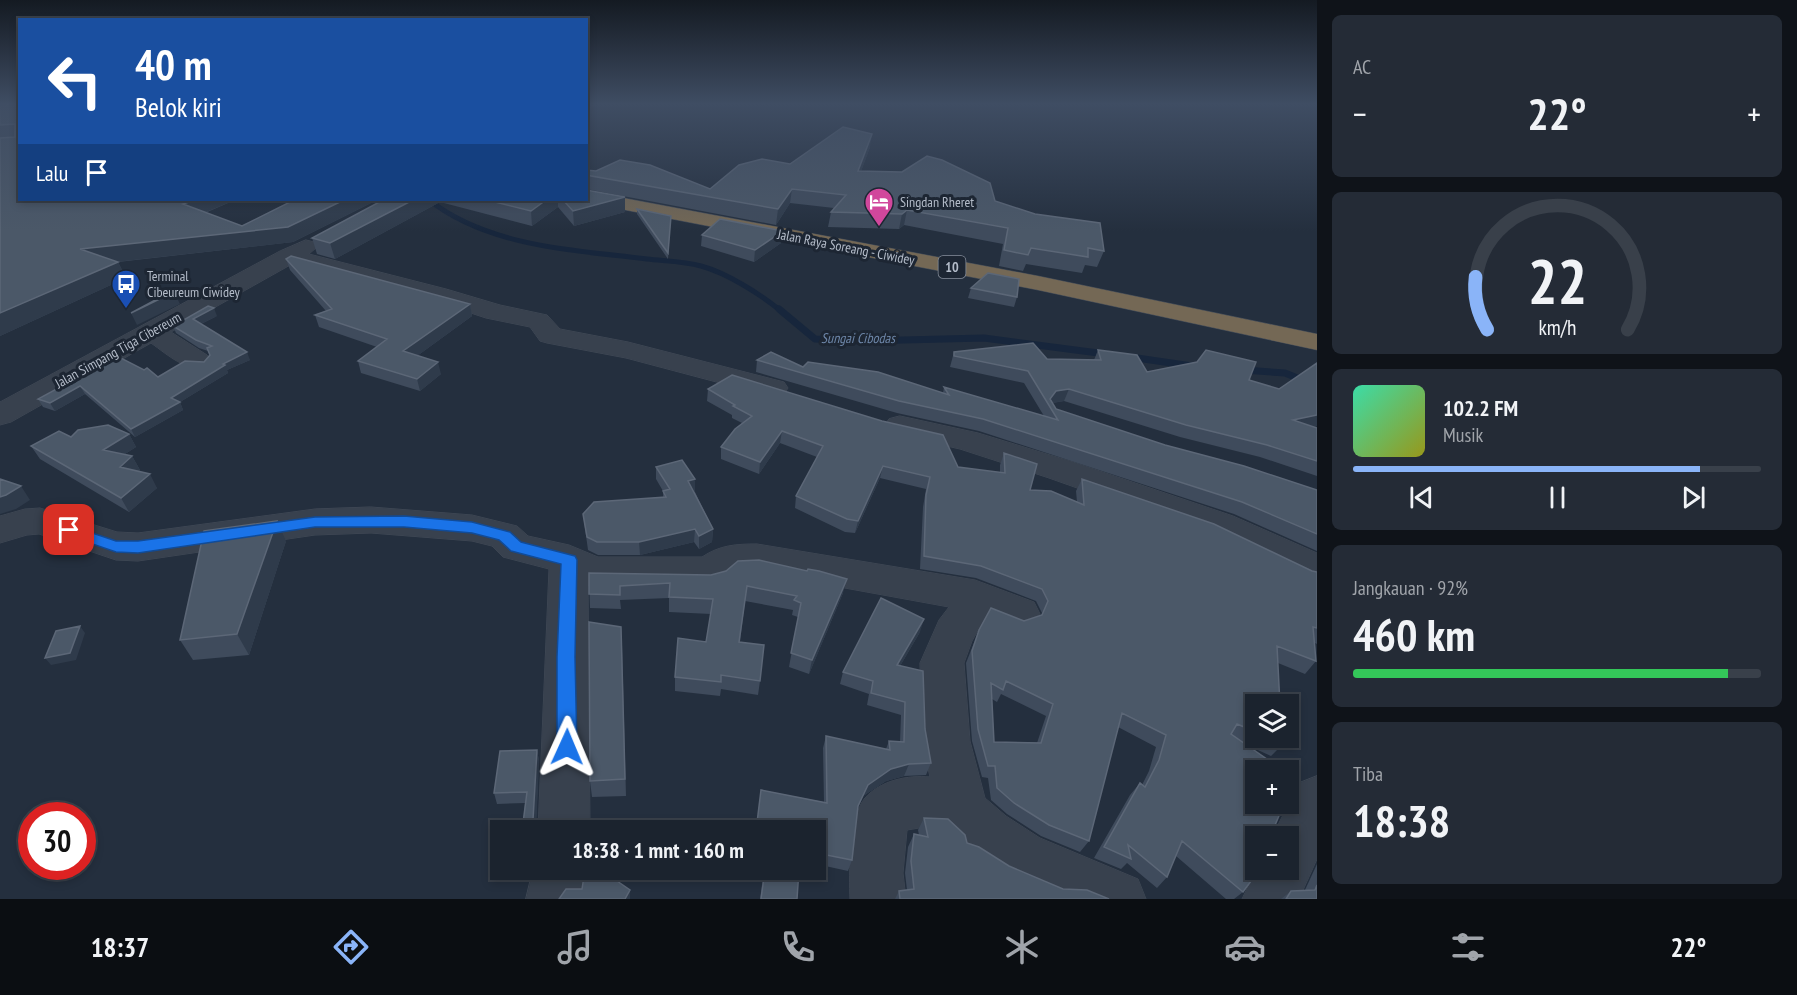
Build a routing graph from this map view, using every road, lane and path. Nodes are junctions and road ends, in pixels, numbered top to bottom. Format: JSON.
{"nodes":[{"id":1,"x":588,"y":197,"type":"edge"},
{"id":2,"x":329,"y":234,"type":"edge"},
{"id":3,"x":288,"y":256,"type":"junction"},
{"id":4,"x":152,"y":332,"type":"junction"},
{"id":5,"x":1317,"y":342,"type":"edge"},
{"id":6,"x":197,"y":361,"type":"edge"},
{"id":7,"x":795,"y":395,"type":"edge"},
{"id":8,"x":0,"y":415,"type":"edge"},
{"id":9,"x":871,"y":418,"type":"edge"},
{"id":10,"x":0,"y":530,"type":"edge"},
{"id":11,"x":569,"y":560,"type":"junction"},
{"id":12,"x":1317,"y":570,"type":"edge"},
{"id":13,"x":975,"y":596,"type":"junction"},
{"id":14,"x":1019,"y":614,"type":"dead end"},
{"id":15,"x":1317,"y":801,"type":"edge"},
{"id":16,"x":954,"y":806,"type":"junction"},
{"id":17,"x":564,"y":820,"type":"edge"},
{"id":18,"x":1299,"y":839,"type":"edge"},
{"id":19,"x":558,"y":880,"type":"edge"},
{"id":20,"x":1280,"y":880,"type":"edge"},
{"id":21,"x":554,"y":899,"type":"edge"},
{"id":22,"x":878,"y":899,"type":"edge"},
{"id":23,"x":1118,"y":899,"type":"edge"},
{"id":24,"x":1270,"y":899,"type":"edge"}],
"edges":[{"from":1,"to":5,"type":"highway","name":"Jalan Raya Soreang - Ciwidey","number":"10"},
{"from":2,"to":3,"type":"street","name":"Jalan Simpang Tiga Cibereum"},
{"from":3,"to":4,"type":"street","name":"Jalan Simpang Tiga Cibereum"},
{"from":3,"to":7,"type":"street"},
{"from":4,"to":6,"type":"street"},
{"from":4,"to":8,"type":"street","name":"Jalan Simpang Tiga Cibereum"},
{"from":9,"to":12,"type":"street"},
{"from":10,"to":11,"type":"street"},
{"from":11,"to":13,"type":"street"},
{"from":11,"to":17,"type":"street"},
{"from":13,"to":14,"type":"street"},
{"from":13,"to":16,"type":"street"},
{"from":15,"to":18,"type":"street"},
{"from":16,"to":22,"type":"street"},
{"from":16,"to":23,"type":"street"},
{"from":19,"to":21,"type":"street"},
{"from":20,"to":24,"type":"street"}]}
